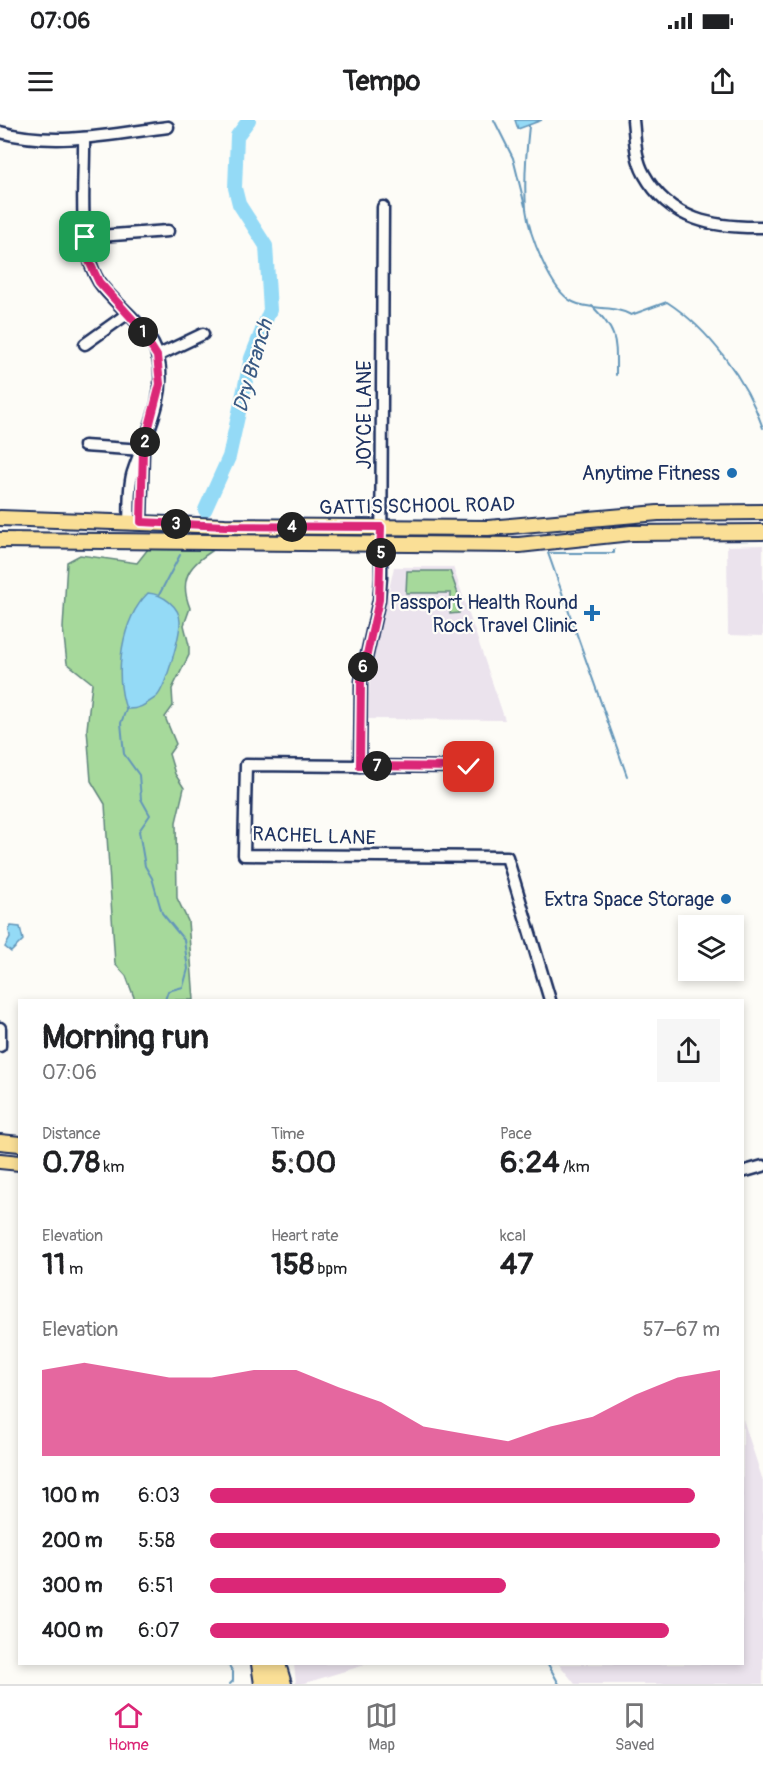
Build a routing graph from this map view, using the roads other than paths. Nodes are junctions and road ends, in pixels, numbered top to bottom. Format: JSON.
{"nodes":[{"id":1,"x":633,"y":120,"type":"edge"},
{"id":2,"x":168,"y":127,"type":"dead end"},
{"id":3,"x":0,"y":132,"type":"edge"},
{"id":4,"x":84,"y":138,"type":"junction"},
{"id":5,"x":383,"y":207,"type":"dead end"},
{"id":6,"x":763,"y":227,"type":"edge"},
{"id":7,"x":168,"y":231,"type":"dead end"},
{"id":8,"x":85,"y":237,"type":"junction"},
{"id":9,"x":127,"y":315,"type":"junction"},
{"id":10,"x":203,"y":334,"type":"dead end"},
{"id":11,"x":85,"y":344,"type":"dead end"},
{"id":12,"x":157,"y":356,"type":"junction"},
{"id":13,"x":84,"y":446,"type":"dead end"},
{"id":14,"x":143,"y":450,"type":"junction"},
{"id":15,"x":763,"y":512,"type":"edge"},
{"id":16,"x":0,"y":518,"type":"edge"},
{"id":17,"x":135,"y":522,"type":"junction"},
{"id":18,"x":381,"y":527,"type":"junction"},
{"id":19,"x":763,"y":532,"type":"edge"},
{"id":20,"x":0,"y":540,"type":"edge"},
{"id":21,"x":53,"y":541,"type":"junction"},
{"id":22,"x":381,"y":545,"type":"junction"},
{"id":23,"x":360,"y":766,"type":"junction"},
{"id":24,"x":469,"y":767,"type":"dead end"},
{"id":25,"x":550,"y":999,"type":"edge"},
{"id":26,"x":0,"y":1028,"type":"edge"},
{"id":27,"x":0,"y":1046,"type":"edge"},
{"id":28,"x":0,"y":1142,"type":"edge"},
{"id":29,"x":18,"y":1144,"type":"edge"},
{"id":30,"x":0,"y":1161,"type":"edge"},
{"id":31,"x":18,"y":1163,"type":"edge"},
{"id":32,"x":763,"y":1166,"type":"edge"},
{"id":33,"x":744,"y":1171,"type":"edge"},
{"id":34,"x":259,"y":1665,"type":"edge"},
{"id":35,"x":268,"y":1665,"type":"edge"},
{"id":36,"x":279,"y":1665,"type":"edge"},
{"id":37,"x":262,"y":1684,"type":"edge"},
{"id":38,"x":272,"y":1684,"type":"edge"},
{"id":39,"x":284,"y":1684,"type":"edge"}],
"edges":[{"from":1,"to":6,"type":"street"},
{"from":2,"to":4,"type":"street"},
{"from":3,"to":4,"type":"street"},
{"from":4,"to":8,"type":"street"},
{"from":5,"to":18,"type":"street","name":"JOYCE LANE"},
{"from":7,"to":8,"type":"street"},
{"from":8,"to":9,"type":"street"},
{"from":9,"to":11,"type":"street"},
{"from":9,"to":12,"type":"street"},
{"from":10,"to":12,"type":"street"},
{"from":12,"to":14,"type":"street"},
{"from":13,"to":14,"type":"street"},
{"from":14,"to":17,"type":"street"},
{"from":15,"to":18,"type":"main road","name":"GATTIS SCHOOL ROAD"},
{"from":16,"to":17,"type":"main road","name":"GATTIS SCHOOL ROAD"},
{"from":17,"to":18,"type":"main road","name":"GATTIS SCHOOL ROAD"},
{"from":17,"to":21,"type":"main road"},
{"from":18,"to":22,"type":"street","name":"JOYCE LANE"},
{"from":19,"to":22,"type":"main road","name":"GATTIS SCHOOL ROAD"},
{"from":20,"to":21,"type":"main road","name":"GATTIS SCHOOL ROAD"},
{"from":21,"to":22,"type":"main road","name":"GATTIS SCHOOL ROAD"},
{"from":22,"to":23,"type":"street","name":"JOYCE LANE"},
{"from":23,"to":24,"type":"street","name":"RACHEL LANE"},
{"from":23,"to":25,"type":"street","name":"RACHEL LANE"},
{"from":26,"to":27,"type":"street"},
{"from":28,"to":29,"type":"main road"},
{"from":30,"to":31,"type":"main road"},
{"from":32,"to":33,"type":"street"},
{"from":34,"to":37,"type":"main road"},
{"from":35,"to":38,"type":"main road"},
{"from":36,"to":39,"type":"main road"}]}
